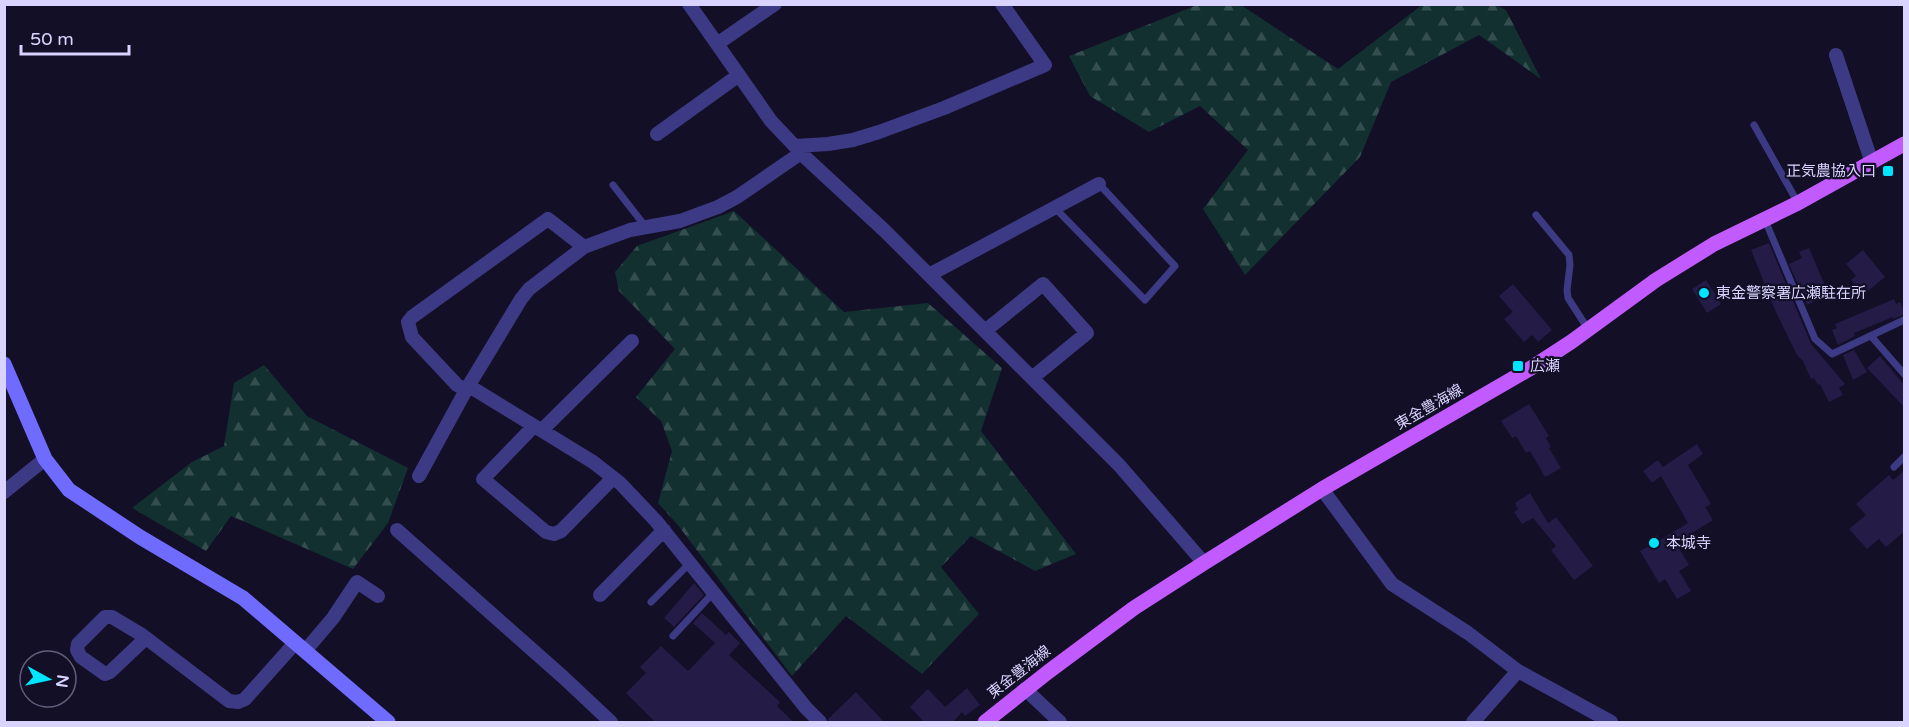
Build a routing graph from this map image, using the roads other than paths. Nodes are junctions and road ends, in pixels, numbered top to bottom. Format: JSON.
{"nodes":[{"id":1,"x":689,"y":4,"type":"edge"},
{"id":2,"x":775,"y":4,"type":"edge"},
{"id":3,"x":1002,"y":4,"type":"edge"},
{"id":4,"x":717,"y":44,"type":"junction"},
{"id":5,"x":1836,"y":55,"type":"dead end"},
{"id":6,"x":739,"y":75,"type":"junction"},
{"id":7,"x":1754,"y":125,"type":"dead end"},
{"id":8,"x":657,"y":134,"type":"dead end"},
{"id":9,"x":1905,"y":144,"type":"edge"},
{"id":10,"x":798,"y":150,"type":"junction"},
{"id":11,"x":1872,"y":163,"type":"junction"},
{"id":12,"x":1099,"y":184,"type":"joint"},
{"id":13,"x":614,"y":185,"type":"dead end"},
{"id":14,"x":1797,"y":203,"type":"junction"},
{"id":15,"x":1055,"y":208,"type":"junction"},
{"id":16,"x":1536,"y":215,"type":"dead end"},
{"id":17,"x":1764,"y":219,"type":"junction"},
{"id":18,"x":645,"y":226,"type":"junction"},
{"id":19,"x":584,"y":247,"type":"junction"},
{"id":20,"x":929,"y":275,"type":"junction"},
{"id":21,"x":1905,"y":320,"type":"edge"},
{"id":22,"x":1588,"y":329,"type":"junction"},
{"id":23,"x":985,"y":332,"type":"junction"},
{"id":24,"x":1871,"y":336,"type":"junction"},
{"id":25,"x":632,"y":341,"type":"dead end"},
{"id":26,"x":4,"y":364,"type":"edge"},
{"id":27,"x":1905,"y":374,"type":"edge"},
{"id":28,"x":1032,"y":378,"type":"junction"},
{"id":29,"x":467,"y":388,"type":"junction"},
{"id":30,"x":538,"y":428,"type":"junction"},
{"id":31,"x":1905,"y":457,"type":"edge"},
{"id":32,"x":45,"y":459,"type":"junction"},
{"id":33,"x":1894,"y":467,"type":"dead end"},
{"id":34,"x":419,"y":476,"type":"dead end"},
{"id":35,"x":613,"y":478,"type":"junction"},
{"id":36,"x":1322,"y":489,"type":"junction"},
{"id":37,"x":4,"y":492,"type":"edge"},
{"id":38,"x":397,"y":530,"type":"dead end"},
{"id":39,"x":664,"y":530,"type":"junction"},
{"id":40,"x":690,"y":563,"type":"junction"},
{"id":41,"x":1204,"y":563,"type":"junction"},
{"id":42,"x":714,"y":592,"type":"junction"},
{"id":43,"x":600,"y":595,"type":"dead end"},
{"id":44,"x":378,"y":596,"type":"dead end"},
{"id":45,"x":651,"y":602,"type":"dead end"},
{"id":46,"x":673,"y":636,"type":"dead end"},
{"id":47,"x":146,"y":638,"type":"junction"},
{"id":48,"x":300,"y":647,"type":"junction"},
{"id":49,"x":1518,"y":671,"type":"junction"},
{"id":50,"x":1025,"y":689,"type":"junction"},
{"id":51,"x":388,"y":723,"type":"edge"},
{"id":52,"x":611,"y":723,"type":"edge"},
{"id":53,"x":820,"y":723,"type":"edge"},
{"id":54,"x":985,"y":723,"type":"edge"},
{"id":55,"x":1060,"y":723,"type":"edge"},
{"id":56,"x":1473,"y":723,"type":"edge"},
{"id":57,"x":1611,"y":723,"type":"edge"}],
"edges":[{"from":1,"to":4,"type":"street"},
{"from":2,"to":4,"type":"street"},
{"from":3,"to":10,"type":"street"},
{"from":4,"to":6,"type":"street"},
{"from":5,"to":11,"type":"street"},
{"from":6,"to":8,"type":"street"},
{"from":6,"to":10,"type":"street"},
{"from":7,"to":14,"type":"lane"},
{"from":9,"to":11,"type":"main road","name":"東金豊海線"},
{"from":10,"to":18,"type":"street"},
{"from":10,"to":20,"type":"street"},
{"from":11,"to":14,"type":"main road","name":"東金豊海線"},
{"from":12,"to":15,"type":"street"},
{"from":12,"to":15,"type":"lane"},
{"from":13,"to":18,"type":"lane"},
{"from":14,"to":17,"type":"main road","name":"東金豊海線"},
{"from":15,"to":20,"type":"street"},
{"from":16,"to":22,"type":"lane"},
{"from":17,"to":22,"type":"main road","name":"東金豊海線"},
{"from":17,"to":24,"type":"lane"},
{"from":18,"to":19,"type":"street"},
{"from":19,"to":29,"type":"street"},
{"from":19,"to":29,"type":"street"},
{"from":20,"to":23,"type":"street"},
{"from":21,"to":24,"type":"lane"},
{"from":22,"to":36,"type":"main road","name":"東金豊海線"},
{"from":23,"to":28,"type":"street"},
{"from":23,"to":28,"type":"street"},
{"from":24,"to":27,"type":"lane"},
{"from":25,"to":30,"type":"street"},
{"from":26,"to":32,"type":"street"},
{"from":28,"to":41,"type":"street"},
{"from":29,"to":30,"type":"street"},
{"from":29,"to":34,"type":"street"},
{"from":30,"to":35,"type":"street"},
{"from":30,"to":35,"type":"street"},
{"from":31,"to":33,"type":"lane"},
{"from":32,"to":37,"type":"street"},
{"from":32,"to":48,"type":"street"},
{"from":35,"to":39,"type":"street"},
{"from":36,"to":41,"type":"main road","name":"東金豊海線"},
{"from":36,"to":49,"type":"street"},
{"from":38,"to":52,"type":"street"},
{"from":39,"to":40,"type":"street"},
{"from":39,"to":43,"type":"street"},
{"from":40,"to":42,"type":"street"},
{"from":40,"to":45,"type":"lane"},
{"from":41,"to":50,"type":"main road","name":"東金豊海線"},
{"from":42,"to":46,"type":"lane"},
{"from":42,"to":53,"type":"street"},
{"from":44,"to":48,"type":"street"},
{"from":47,"to":47,"type":"street"},
{"from":47,"to":48,"type":"street"},
{"from":48,"to":51,"type":"street"},
{"from":49,"to":56,"type":"street"},
{"from":49,"to":57,"type":"street"},
{"from":50,"to":54,"type":"main road","name":"東金豊海線"},
{"from":50,"to":55,"type":"street"}]}
